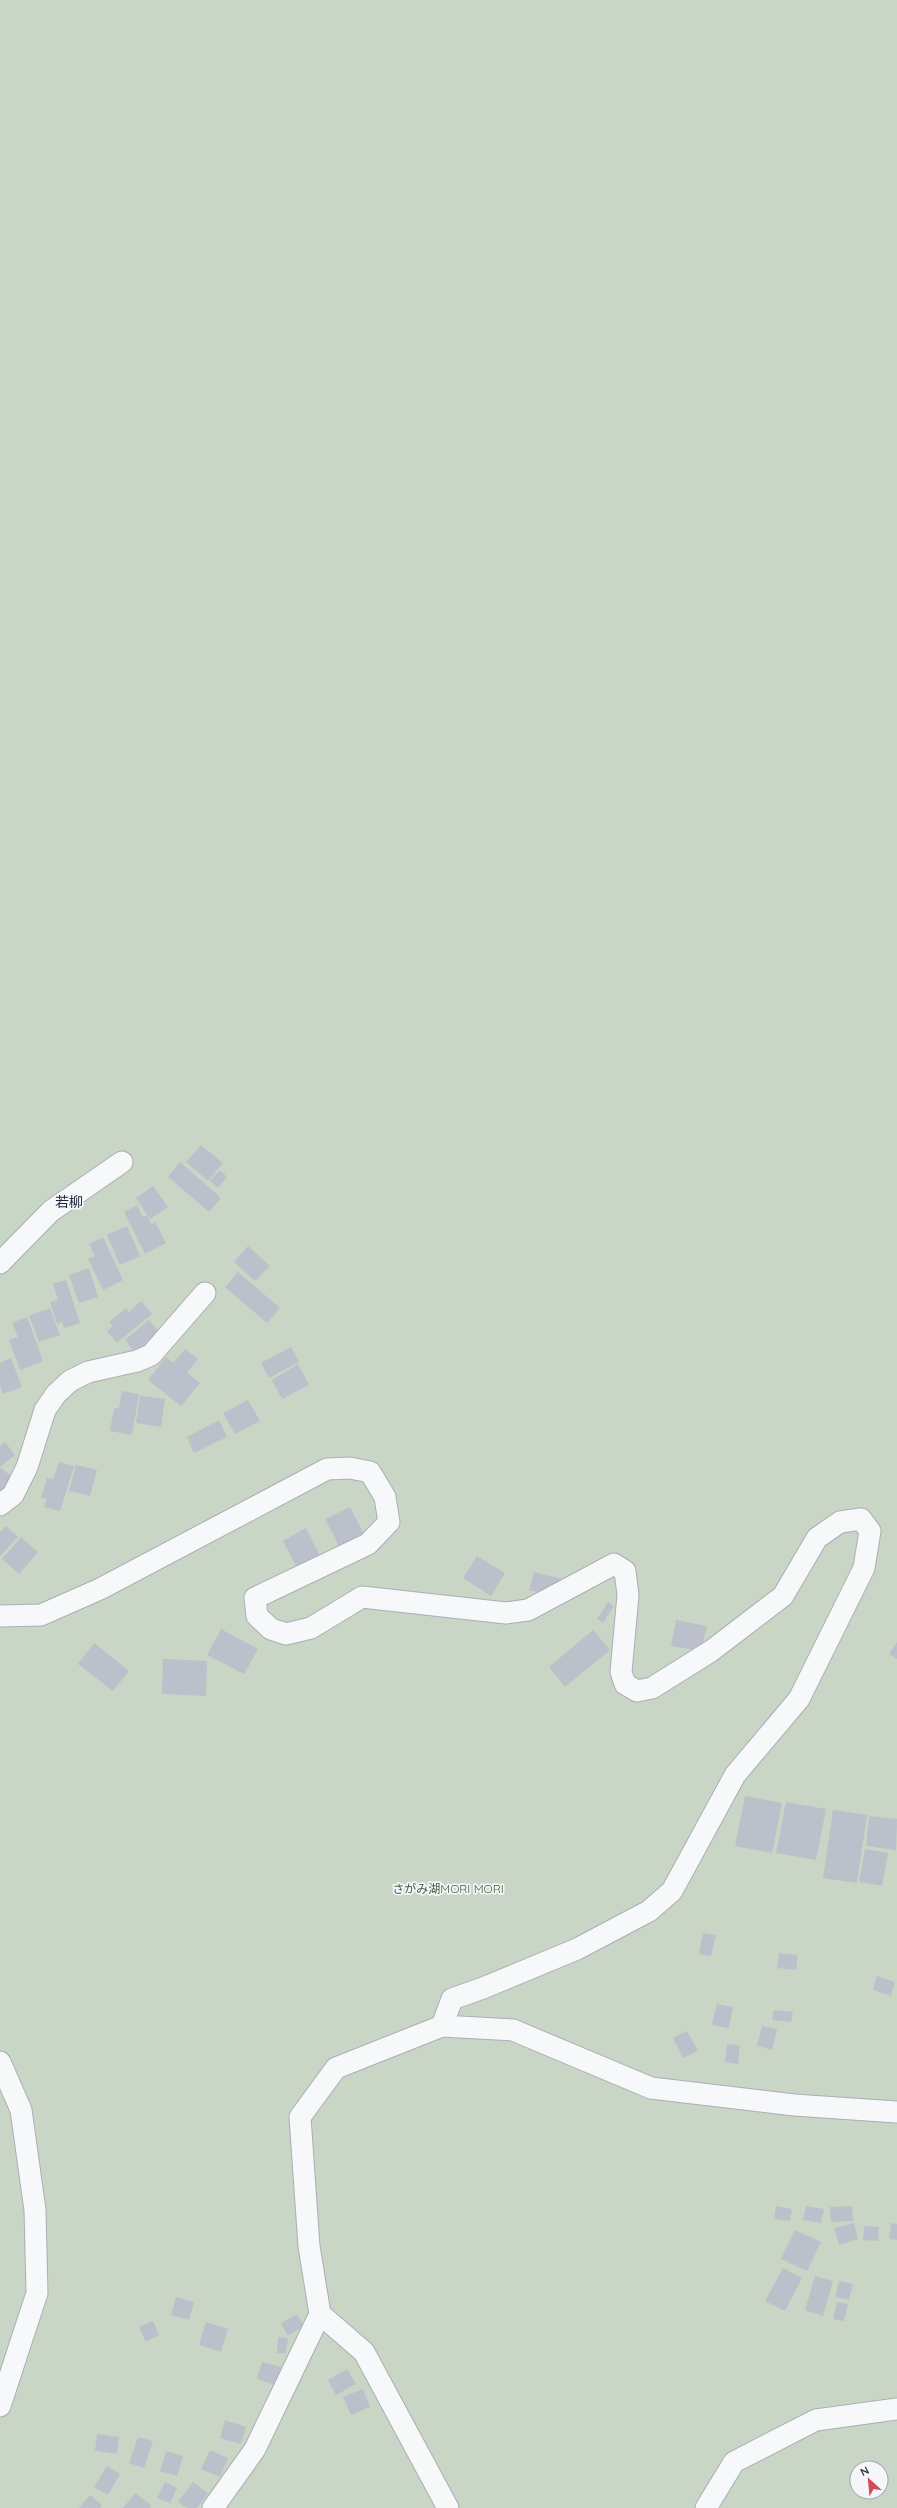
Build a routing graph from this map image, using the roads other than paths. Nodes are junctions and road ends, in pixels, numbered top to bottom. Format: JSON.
{"nodes":[{"id":1,"x":122,"y":1162,"type":"dead end"},
{"id":2,"x":0,"y":1263,"type":"edge"},
{"id":3,"x":205,"y":1293,"type":"dead end"},
{"id":4,"x":0,"y":1505,"type":"edge"},
{"id":5,"x":0,"y":1616,"type":"edge"},
{"id":6,"x":442,"y":2026,"type":"junction"},
{"id":7,"x":0,"y":2062,"type":"edge"},
{"id":8,"x":897,"y":2112,"type":"edge"},
{"id":9,"x":320,"y":2314,"type":"junction"},
{"id":10,"x":0,"y":2406,"type":"edge"},
{"id":11,"x":897,"y":2409,"type":"edge"},
{"id":12,"x":213,"y":2508,"type":"edge"},
{"id":13,"x":448,"y":2508,"type":"edge"},
{"id":14,"x":706,"y":2508,"type":"edge"}],
"edges":[{"from":1,"to":2,"type":"lane"},
{"from":3,"to":4,"type":"lane"},
{"from":5,"to":6,"type":"lane"},
{"from":6,"to":8,"type":"lane"},
{"from":6,"to":9,"type":"lane"},
{"from":7,"to":10,"type":"lane"},
{"from":9,"to":12,"type":"lane"},
{"from":9,"to":13,"type":"lane"},
{"from":11,"to":14,"type":"lane"}]}
